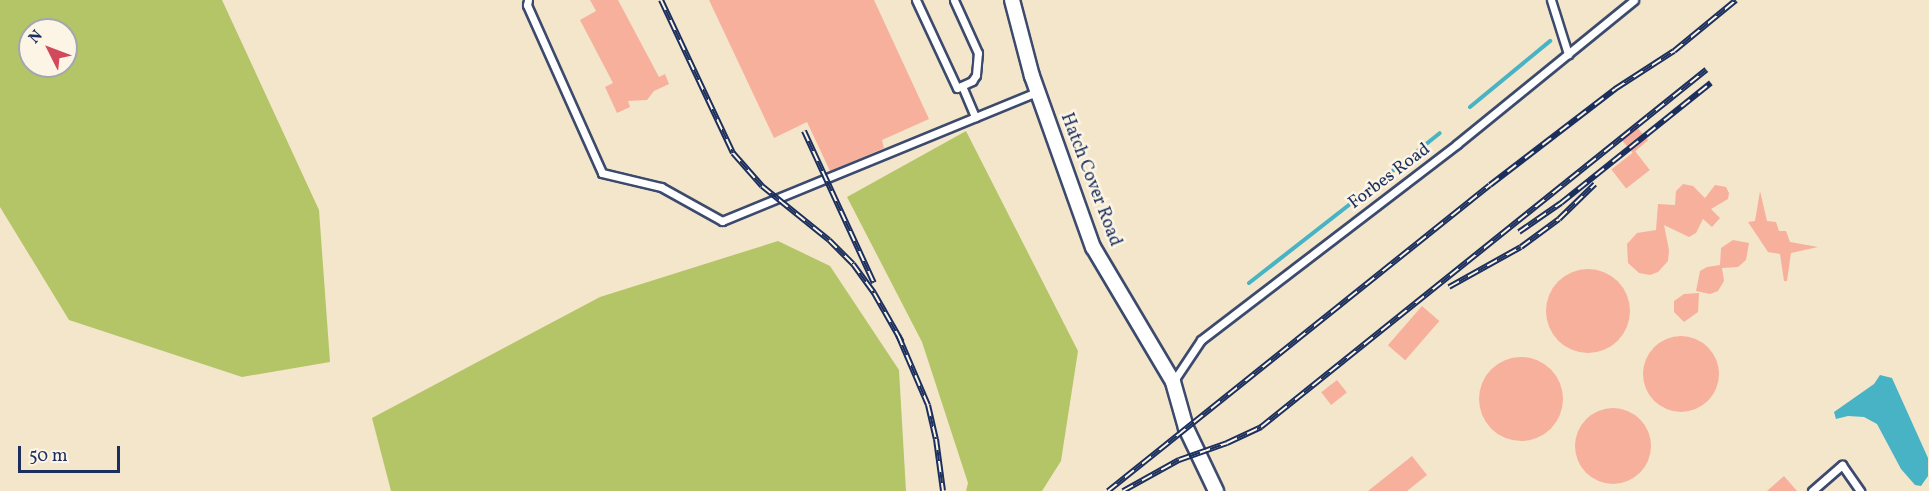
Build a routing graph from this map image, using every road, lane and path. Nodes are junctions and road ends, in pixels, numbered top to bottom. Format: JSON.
{"nodes":[{"id":1,"x":528,"y":0,"type":"edge"},
{"id":2,"x":916,"y":0,"type":"edge"},
{"id":3,"x":954,"y":0,"type":"edge"},
{"id":4,"x":1012,"y":0,"type":"edge"},
{"id":5,"x":1551,"y":0,"type":"edge"},
{"id":6,"x":1634,"y":0,"type":"edge"},
{"id":7,"x":1568,"y":54,"type":"junction"},
{"id":8,"x":962,"y":86,"type":"junction"},
{"id":9,"x":1037,"y":92,"type":"junction"},
{"id":10,"x":975,"y":117,"type":"junction"},
{"id":11,"x":1173,"y":382,"type":"junction"},
{"id":12,"x":1216,"y":491,"type":"edge"},
{"id":13,"x":1812,"y":491,"type":"edge"},
{"id":14,"x":1860,"y":491,"type":"edge"}],
"edges":[{"from":1,"to":10,"type":"lane"},
{"from":2,"to":8,"type":"lane"},
{"from":3,"to":8,"type":"lane"},
{"from":4,"to":9,"type":"street","name":"Hatch Cover Road"},
{"from":5,"to":7,"type":"lane"},
{"from":6,"to":7,"type":"lane","name":"Forbes Road"},
{"from":7,"to":11,"type":"lane","name":"Forbes Road"},
{"from":8,"to":10,"type":"lane"},
{"from":9,"to":10,"type":"lane"},
{"from":9,"to":11,"type":"street","name":"Hatch Cover Road"},
{"from":11,"to":12,"type":"street","name":"Hatch Cover Road"},
{"from":13,"to":14,"type":"lane"}]}
